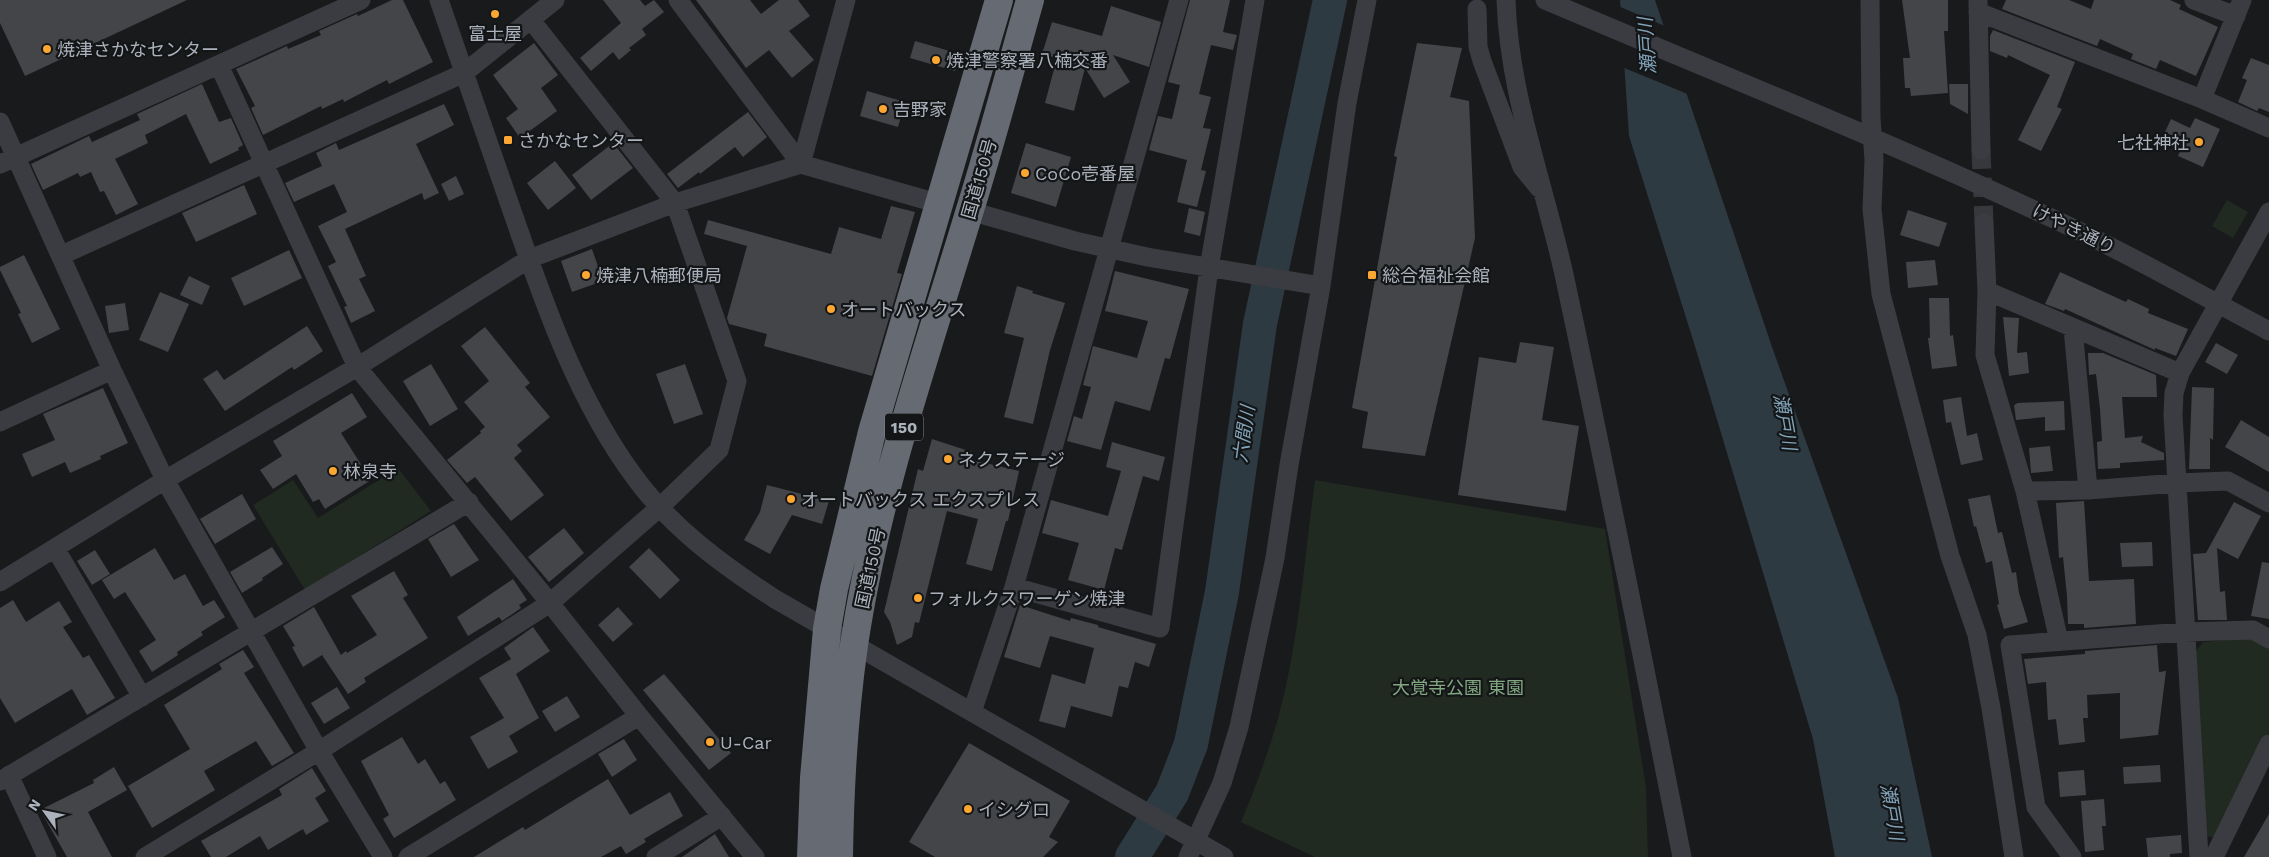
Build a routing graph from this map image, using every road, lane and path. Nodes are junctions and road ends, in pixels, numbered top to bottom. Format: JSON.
{"nodes":[{"id":1,"x":361,"y":0,"type":"edge"},
{"id":2,"x":439,"y":0,"type":"edge"},
{"id":3,"x":555,"y":0,"type":"edge"},
{"id":4,"x":678,"y":0,"type":"edge"},
{"id":5,"x":846,"y":0,"type":"edge"},
{"id":6,"x":999,"y":0,"type":"edge"},
{"id":7,"x":1030,"y":0,"type":"edge"},
{"id":8,"x":1179,"y":0,"type":"edge"},
{"id":9,"x":1255,"y":0,"type":"edge"},
{"id":10,"x":1367,"y":0,"type":"edge"},
{"id":11,"x":1506,"y":0,"type":"edge"},
{"id":12,"x":1545,"y":0,"type":"edge"},
{"id":13,"x":1870,"y":0,"type":"edge"},
{"id":14,"x":2194,"y":0,"type":"edge"},
{"id":15,"x":1978,"y":6,"type":"edge"},
{"id":16,"x":1477,"y":8,"type":"dead end"},
{"id":17,"x":2239,"y":8,"type":"edge"},
{"id":18,"x":531,"y":20,"type":"junction"},
{"id":19,"x":219,"y":65,"type":"junction"},
{"id":20,"x":464,"y":73,"type":"junction"},
{"id":21,"x":2202,"y":99,"type":"junction"},
{"id":22,"x":0,"y":122,"type":"edge"},
{"id":23,"x":2269,"y":128,"type":"edge"},
{"id":24,"x":1869,"y":137,"type":"junction"},
{"id":25,"x":1981,"y":150,"type":"tunnel mouth"},
{"id":26,"x":8,"y":161,"type":"edge"},
{"id":27,"x":801,"y":164,"type":"junction"},
{"id":28,"x":263,"y":165,"type":"junction"},
{"id":29,"x":1544,"y":192,"type":"junction"},
{"id":30,"x":675,"y":204,"type":"junction"},
{"id":31,"x":940,"y":204,"type":"junction"},
{"id":32,"x":970,"y":211,"type":"junction"},
{"id":33,"x":2269,"y":212,"type":"edge"},
{"id":34,"x":1984,"y":223,"type":"tunnel mouth"},
{"id":35,"x":1110,"y":249,"type":"junction"},
{"id":36,"x":62,"y":255,"type":"junction"},
{"id":37,"x":529,"y":259,"type":"junction"},
{"id":38,"x":1209,"y":268,"type":"junction"},
{"id":39,"x":1316,"y":285,"type":"junction"},
{"id":40,"x":1987,"y":291,"type":"junction"},
{"id":41,"x":2220,"y":305,"type":"junction"},
{"id":42,"x":2073,"y":328,"type":"junction"},
{"id":43,"x":2269,"y":332,"type":"edge"},
{"id":44,"x":357,"y":367,"type":"junction"},
{"id":45,"x":112,"y":370,"type":"junction"},
{"id":46,"x":2180,"y":373,"type":"junction"},
{"id":47,"x":0,"y":422,"type":"edge"},
{"id":48,"x":164,"y":480,"type":"junction"},
{"id":49,"x":2177,"y":483,"type":"junction"},
{"id":50,"x":2088,"y":490,"type":"junction"},
{"id":51,"x":2025,"y":491,"type":"junction"},
{"id":52,"x":469,"y":502,"type":"junction"},
{"id":53,"x":2269,"y":503,"type":"edge"},
{"id":54,"x":660,"y":507,"type":"junction"},
{"id":55,"x":55,"y":548,"type":"junction"},
{"id":56,"x":0,"y":582,"type":"edge"},
{"id":57,"x":1014,"y":587,"type":"junction"},
{"id":58,"x":550,"y":603,"type":"junction"},
{"id":59,"x":827,"y":629,"type":"junction"},
{"id":60,"x":252,"y":632,"type":"junction"},
{"id":61,"x":2184,"y":632,"type":"junction"},
{"id":62,"x":2269,"y":639,"type":"edge"},
{"id":63,"x":2059,"y":641,"type":"junction"},
{"id":64,"x":854,"y":646,"type":"junction"},
{"id":65,"x":142,"y":697,"type":"junction"},
{"id":66,"x":972,"y":712,"type":"junction"},
{"id":67,"x":639,"y":716,"type":"junction"},
{"id":68,"x":2269,"y":744,"type":"edge"},
{"id":69,"x":319,"y":751,"type":"junction"},
{"id":70,"x":4,"y":778,"type":"edge"},
{"id":71,"x":722,"y":816,"type":"junction"},
{"id":72,"x":1190,"y":845,"type":"edge"},
{"id":73,"x":47,"y":857,"type":"edge"},
{"id":74,"x":145,"y":857,"type":"edge"},
{"id":75,"x":383,"y":857,"type":"edge"},
{"id":76,"x":408,"y":857,"type":"edge"},
{"id":77,"x":656,"y":857,"type":"edge"},
{"id":78,"x":755,"y":857,"type":"edge"},
{"id":79,"x":811,"y":857,"type":"edge"},
{"id":80,"x":839,"y":857,"type":"edge"},
{"id":81,"x":1224,"y":857,"type":"edge"},
{"id":82,"x":1682,"y":857,"type":"edge"},
{"id":83,"x":2014,"y":857,"type":"edge"},
{"id":84,"x":2072,"y":857,"type":"edge"},
{"id":85,"x":2199,"y":857,"type":"edge"},
{"id":86,"x":2214,"y":857,"type":"edge"}],
"edges":[{"from":1,"to":19,"type":"street"},
{"from":2,"to":20,"type":"street"},
{"from":3,"to":18,"type":"street"},
{"from":4,"to":27,"type":"street"},
{"from":5,"to":27,"type":"street"},
{"from":6,"to":31,"type":"highway","name":"国道150号","number":"150"},
{"from":7,"to":32,"type":"highway","name":"国道150号","number":"150"},
{"from":8,"to":35,"type":"street"},
{"from":9,"to":38,"type":"street"},
{"from":10,"to":39,"type":"street"},
{"from":11,"to":29,"type":"street"},
{"from":12,"to":24,"type":"street","name":"けやき通り"},
{"from":13,"to":24,"type":"street"},
{"from":14,"to":17,"type":"street"},
{"from":15,"to":21,"type":"street"},
{"from":15,"to":25,"type":"street"},
{"from":16,"to":29,"type":"street"},
{"from":17,"to":21,"type":"street"},
{"from":18,"to":20,"type":"street"},
{"from":18,"to":30,"type":"street"},
{"from":19,"to":26,"type":"street"},
{"from":19,"to":28,"type":"street"},
{"from":20,"to":28,"type":"street"},
{"from":20,"to":37,"type":"street"},
{"from":21,"to":23,"type":"street"},
{"from":22,"to":26,"type":"street"},
{"from":24,"to":41,"type":"street","name":"けやき通り"},
{"from":24,"to":83,"type":"street"},
{"from":26,"to":36,"type":"street"},
{"from":27,"to":30,"type":"street"},
{"from":27,"to":31,"type":"street"},
{"from":28,"to":36,"type":"street"},
{"from":28,"to":44,"type":"street"},
{"from":29,"to":82,"type":"street"},
{"from":30,"to":37,"type":"street"},
{"from":30,"to":54,"type":"street"},
{"from":31,"to":59,"type":"highway","name":"国道150号","number":"150"},
{"from":32,"to":35,"type":"street"},
{"from":32,"to":64,"type":"highway","name":"国道150号","number":"150"},
{"from":33,"to":41,"type":"street"},
{"from":34,"to":40,"type":"street"},
{"from":35,"to":38,"type":"street"},
{"from":35,"to":57,"type":"street"},
{"from":36,"to":45,"type":"street"},
{"from":37,"to":44,"type":"street"},
{"from":37,"to":54,"type":"street"},
{"from":38,"to":39,"type":"street"},
{"from":38,"to":57,"type":"street"},
{"from":39,"to":72,"type":"street"},
{"from":40,"to":42,"type":"street"},
{"from":40,"to":51,"type":"street"},
{"from":41,"to":43,"type":"street","name":"けやき通り"},
{"from":41,"to":46,"type":"street"},
{"from":42,"to":46,"type":"street"},
{"from":42,"to":50,"type":"street"},
{"from":44,"to":48,"type":"street"},
{"from":44,"to":52,"type":"street"},
{"from":45,"to":47,"type":"street"},
{"from":45,"to":48,"type":"street"},
{"from":46,"to":49,"type":"street"},
{"from":48,"to":55,"type":"street"},
{"from":48,"to":60,"type":"street"},
{"from":49,"to":50,"type":"street"},
{"from":49,"to":53,"type":"street"},
{"from":49,"to":61,"type":"street"},
{"from":50,"to":51,"type":"street"},
{"from":51,"to":63,"type":"street"},
{"from":52,"to":58,"type":"street"},
{"from":52,"to":60,"type":"street"},
{"from":54,"to":58,"type":"street"},
{"from":54,"to":59,"type":"street"},
{"from":55,"to":56,"type":"street"},
{"from":55,"to":65,"type":"street"},
{"from":57,"to":66,"type":"street"},
{"from":58,"to":67,"type":"street"},
{"from":58,"to":69,"type":"street"},
{"from":59,"to":64,"type":"street"},
{"from":59,"to":79,"type":"highway","name":"国道150号","number":"150"},
{"from":60,"to":65,"type":"street"},
{"from":60,"to":69,"type":"street"},
{"from":61,"to":62,"type":"street"},
{"from":61,"to":63,"type":"street"},
{"from":61,"to":85,"type":"street"},
{"from":63,"to":84,"type":"street"},
{"from":64,"to":66,"type":"street"},
{"from":64,"to":80,"type":"highway","name":"国道150号","number":"150"},
{"from":65,"to":70,"type":"street"},
{"from":66,"to":72,"type":"street"},
{"from":67,"to":71,"type":"street"},
{"from":67,"to":76,"type":"street"},
{"from":68,"to":86,"type":"street"},
{"from":69,"to":74,"type":"street"},
{"from":69,"to":75,"type":"street"},
{"from":70,"to":73,"type":"street"},
{"from":71,"to":77,"type":"street"},
{"from":71,"to":78,"type":"street"},
{"from":72,"to":81,"type":"street"}]}
